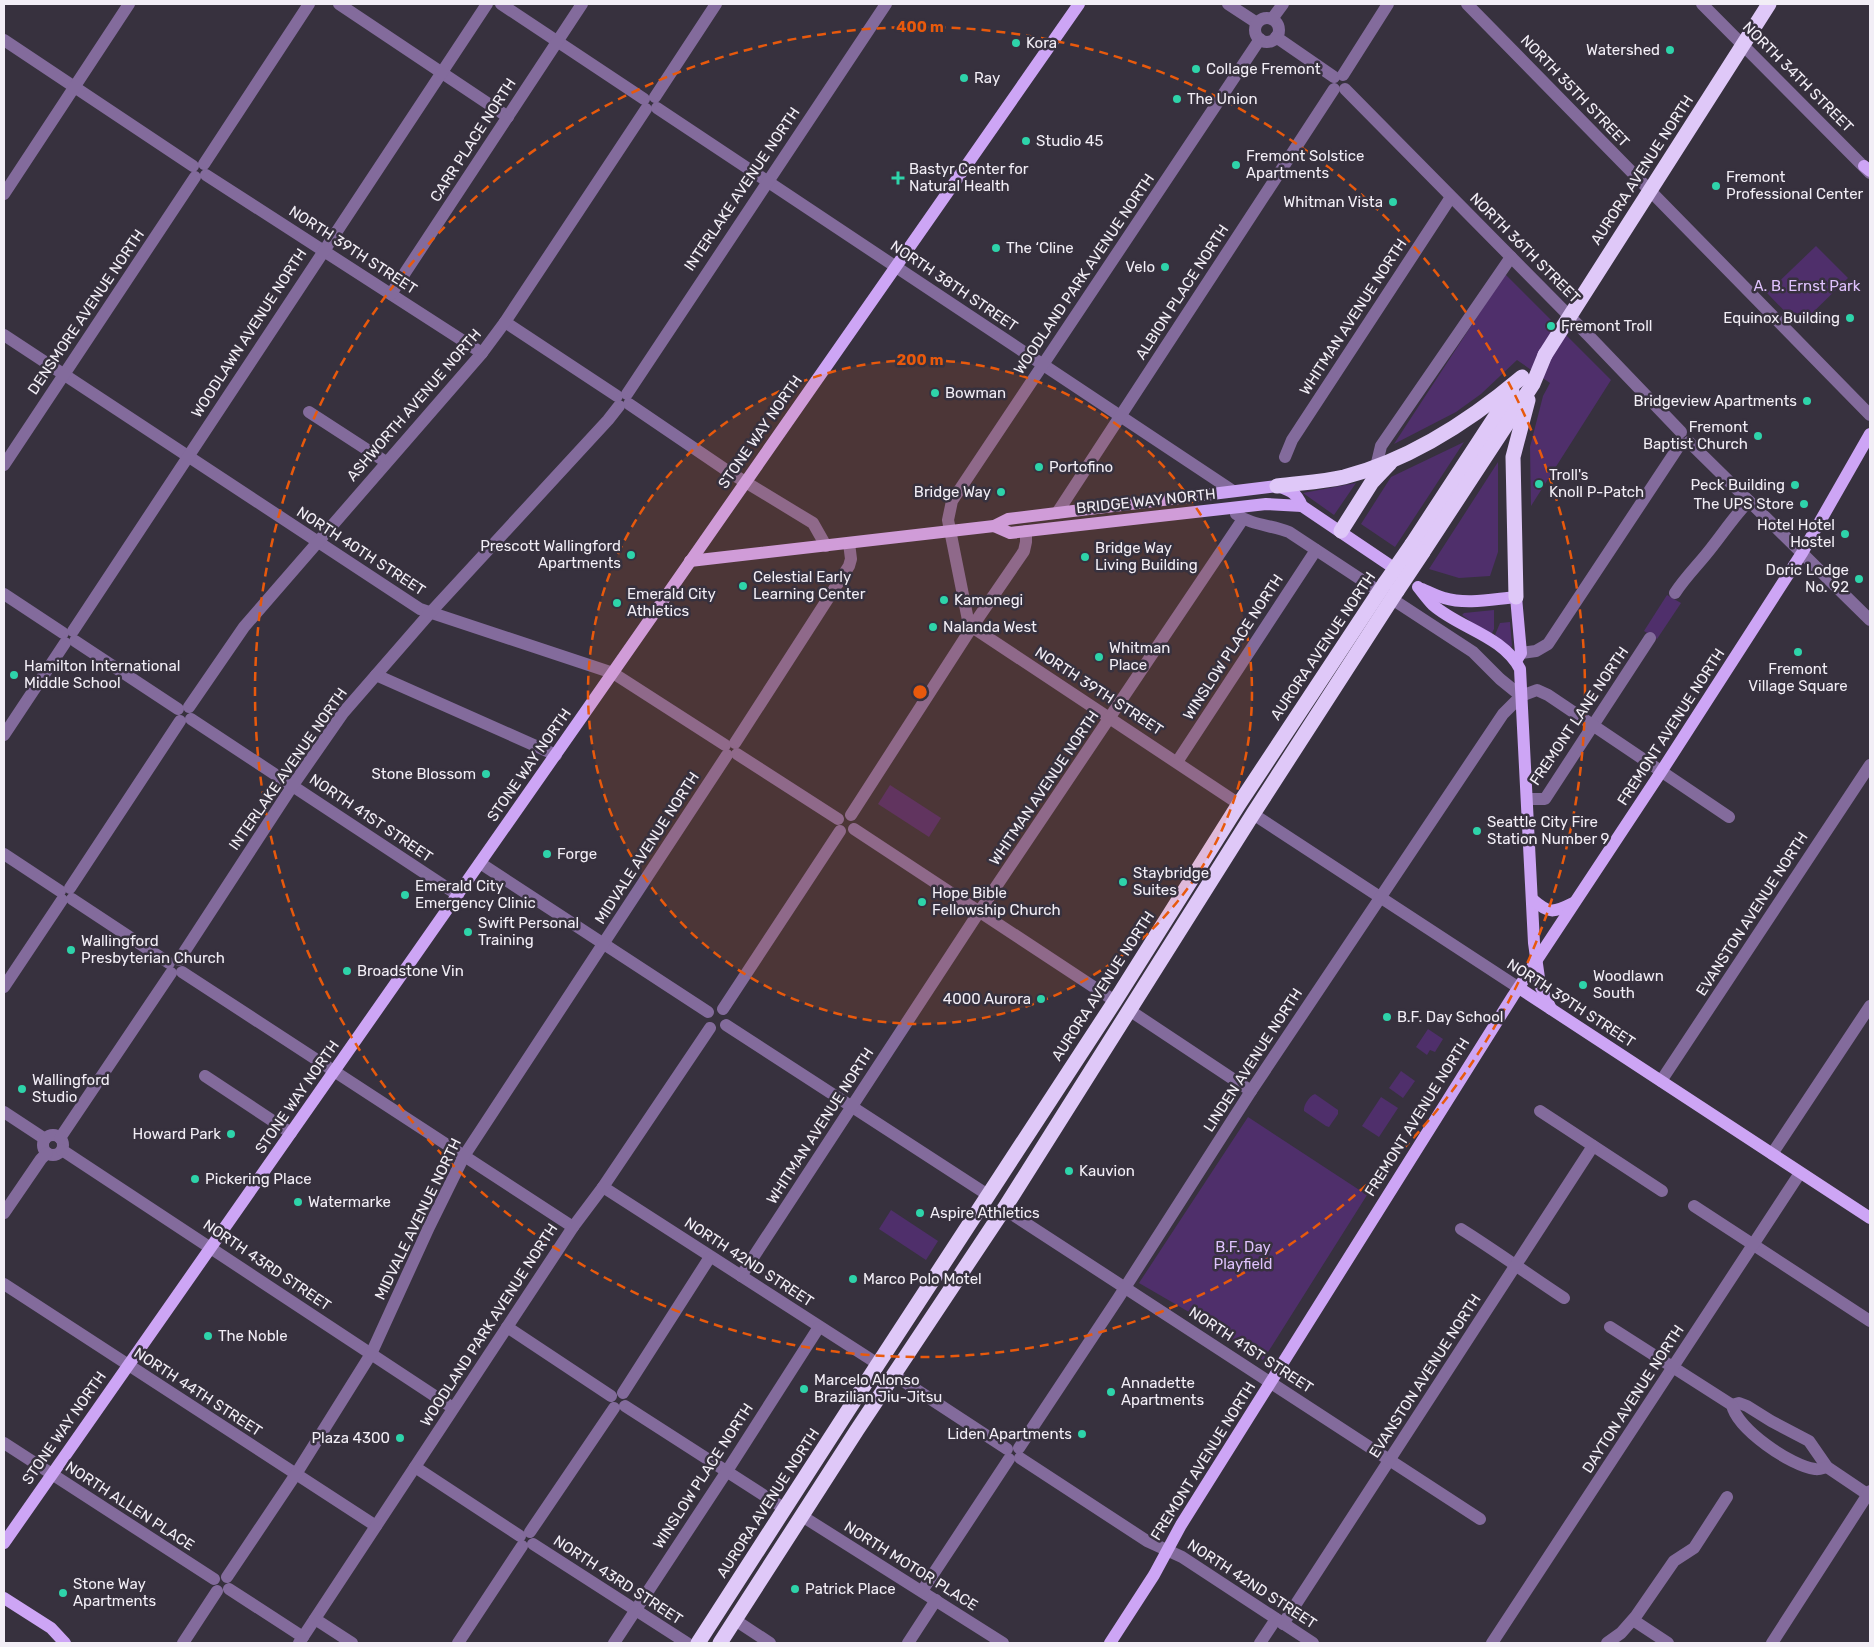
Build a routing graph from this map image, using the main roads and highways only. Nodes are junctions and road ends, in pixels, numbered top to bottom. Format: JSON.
{"nodes":[{"id":1,"x":1079,"y":4,"type":"edge"},
{"id":2,"x":1769,"y":4,"type":"edge"},
{"id":3,"x":1528,"y":380,"type":"junction"},
{"id":4,"x":1870,"y":434,"type":"edge"},
{"id":5,"x":1393,"y":460,"type":"junction"},
{"id":6,"x":1276,"y":486,"type":"junction"},
{"id":7,"x":1302,"y":506,"type":"junction"},
{"id":8,"x":994,"y":526,"type":"junction"},
{"id":9,"x":1341,"y":531,"type":"junction"},
{"id":10,"x":690,"y":561,"type":"junction"},
{"id":11,"x":1388,"y":564,"type":"dead end"},
{"id":12,"x":1389,"y":591,"type":"junction"},
{"id":13,"x":1516,"y":597,"type":"junction"},
{"id":14,"x":1518,"y":657,"type":"junction"},
{"id":15,"x":1532,"y":899,"type":"junction"},
{"id":16,"x":1575,"y":902,"type":"junction"},
{"id":17,"x":1536,"y":961,"type":"junction"},
{"id":18,"x":1519,"y":988,"type":"junction"},
{"id":19,"x":1551,"y":1009,"type":"junction"},
{"id":20,"x":1870,"y":1218,"type":"edge"},
{"id":21,"x":4,"y":1543,"type":"edge"},
{"id":22,"x":4,"y":1598,"type":"edge"},
{"id":23,"x":66,"y":1643,"type":"edge"},
{"id":24,"x":698,"y":1643,"type":"edge"},
{"id":25,"x":720,"y":1643,"type":"edge"},
{"id":26,"x":1110,"y":1643,"type":"edge"}],
"edges":[{"from":1,"to":10,"type":"main road","name":"STONE WAY NORTH"},
{"from":2,"to":3,"type":"highway","name":"AURORA AVENUE NORTH","bridge":true},
{"from":3,"to":5,"type":"highway"},
{"from":3,"to":12,"type":"highway","name":"AURORA AVENUE NORTH","bridge":true},
{"from":3,"to":13,"type":"highway"},
{"from":4,"to":16,"type":"main road","name":"FREMONT AVENUE NORTH"},
{"from":5,"to":6,"type":"highway"},
{"from":5,"to":9,"type":"highway"},
{"from":6,"to":7,"type":"main road"},
{"from":6,"to":8,"type":"main road","name":"BRIDGE WAY NORTH"},
{"from":7,"to":8,"type":"main road","name":"BRIDGE WAY NORTH"},
{"from":7,"to":9,"type":"main road"},
{"from":8,"to":10,"type":"main road","name":"BRIDGE WAY NORTH"},
{"from":9,"to":11,"type":"main road"},
{"from":10,"to":21,"type":"main road","name":"STONE WAY NORTH"},
{"from":12,"to":24,"type":"highway","name":"AURORA AVENUE NORTH"},
{"from":12,"to":25,"type":"highway","name":"AURORA AVENUE NORTH"},
{"from":13,"to":14,"type":"main road"},
{"from":13,"to":14,"type":"main road"},
{"from":14,"to":15,"type":"main road"},
{"from":15,"to":16,"type":"main road"},
{"from":15,"to":17,"type":"main road"},
{"from":16,"to":17,"type":"main road","name":"FREMONT AVENUE NORTH"},
{"from":17,"to":18,"type":"main road","name":"FREMONT AVENUE NORTH"},
{"from":17,"to":19,"type":"main road"},
{"from":18,"to":19,"type":"main road","name":"NORTH 39TH STREET"},
{"from":18,"to":26,"type":"main road","name":"FREMONT AVENUE NORTH"},
{"from":19,"to":20,"type":"main road","name":"NORTH 39TH STREET"},
{"from":22,"to":23,"type":"main road"}]}
